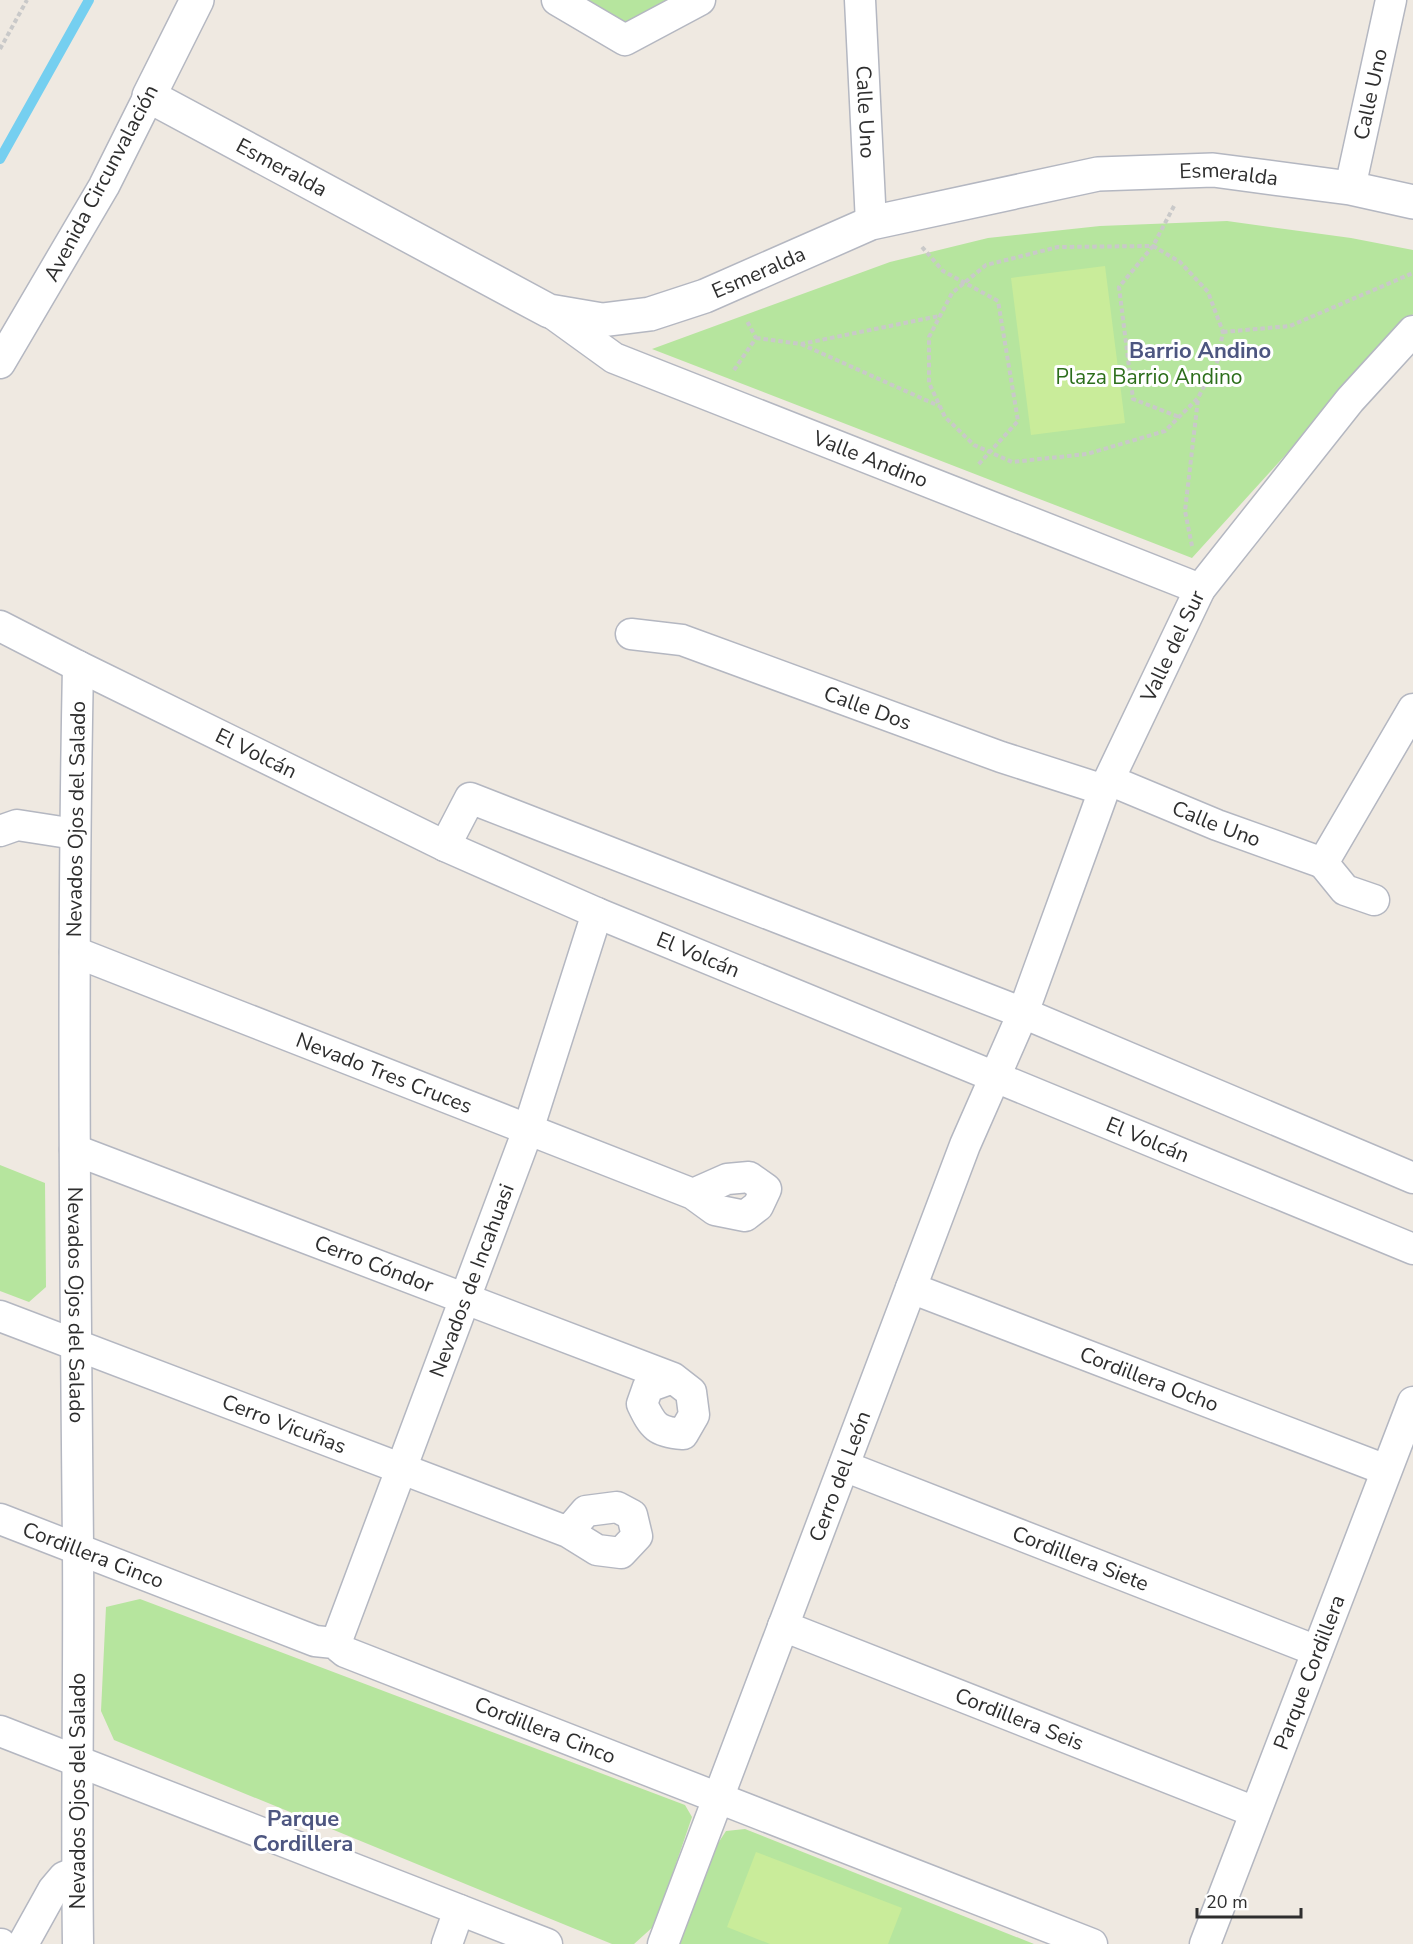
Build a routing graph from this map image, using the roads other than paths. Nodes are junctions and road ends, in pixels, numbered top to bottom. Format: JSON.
{"nodes":[{"id":1,"x":197,"y":0,"type":"edge"},
{"id":2,"x":557,"y":0,"type":"edge"},
{"id":3,"x":700,"y":0,"type":"edge"},
{"id":4,"x":860,"y":0,"type":"edge"},
{"id":5,"x":1390,"y":0,"type":"edge"},
{"id":6,"x":148,"y":96,"type":"junction"},
{"id":7,"x":1350,"y":188,"type":"junction"},
{"id":8,"x":1413,"y":202,"type":"edge"},
{"id":9,"x":871,"y":224,"type":"junction"},
{"id":10,"x":549,"y":310,"type":"junction"},
{"id":11,"x":1413,"y":331,"type":"edge"},
{"id":12,"x":0,"y":363,"type":"edge"},
{"id":13,"x":1200,"y":589,"type":"junction"},
{"id":14,"x":0,"y":626,"type":"edge"},
{"id":15,"x":631,"y":634,"type":"dead end"},
{"id":16,"x":78,"y":666,"type":"junction"},
{"id":17,"x":1413,"y":709,"type":"edge"},
{"id":18,"x":1106,"y":785,"type":"junction"},
{"id":19,"x":0,"y":831,"type":"edge"},
{"id":20,"x":75,"y":834,"type":"junction"},
{"id":21,"x":445,"y":846,"type":"junction"},
{"id":22,"x":1323,"y":864,"type":"junction"},
{"id":23,"x":1374,"y":900,"type":"dead end"},
{"id":24,"x":597,"y":913,"type":"junction"},
{"id":25,"x":75,"y":952,"type":"junction"},
{"id":26,"x":1023,"y":1013,"type":"junction"},
{"id":27,"x":994,"y":1077,"type":"junction"},
{"id":28,"x":528,"y":1130,"type":"junction"},
{"id":29,"x":75,"y":1150,"type":"junction"},
{"id":30,"x":1413,"y":1178,"type":"edge"},
{"id":31,"x":693,"y":1194,"type":"dead end"},
{"id":32,"x":1413,"y":1249,"type":"edge"},
{"id":33,"x":911,"y":1288,"type":"junction"},
{"id":34,"x":465,"y":1298,"type":"junction"},
{"id":35,"x":0,"y":1316,"type":"edge"},
{"id":36,"x":75,"y":1345,"type":"junction"},
{"id":37,"x":673,"y":1378,"type":"dead end"},
{"id":38,"x":1413,"y":1402,"type":"edge"},
{"id":39,"x":844,"y":1466,"type":"junction"},
{"id":40,"x":401,"y":1469,"type":"junction"},
{"id":41,"x":1386,"y":1470,"type":"junction"},
{"id":42,"x":0,"y":1519,"type":"edge"},
{"id":43,"x":568,"y":1532,"type":"dead end"},
{"id":44,"x":78,"y":1549,"type":"junction"},
{"id":45,"x":783,"y":1626,"type":"junction"},
{"id":46,"x":334,"y":1643,"type":"junction"},
{"id":47,"x":1317,"y":1651,"type":"junction"},
{"id":48,"x":0,"y":1731,"type":"edge"},
{"id":49,"x":77,"y":1761,"type":"junction"},
{"id":50,"x":718,"y":1799,"type":"junction"},
{"id":51,"x":1255,"y":1812,"type":"junction"},
{"id":52,"x":77,"y":1872,"type":"junction"},
{"id":53,"x":459,"y":1910,"type":"junction"},
{"id":54,"x":23,"y":1944,"type":"edge"},
{"id":55,"x":78,"y":1944,"type":"edge"},
{"id":56,"x":447,"y":1944,"type":"edge"},
{"id":57,"x":547,"y":1944,"type":"edge"},
{"id":58,"x":663,"y":1944,"type":"edge"},
{"id":59,"x":1092,"y":1944,"type":"edge"},
{"id":60,"x":1204,"y":1944,"type":"edge"}],
"edges":[{"from":1,"to":6,"type":"street","name":"Avenida Circunvalación"},
{"from":2,"to":3,"type":"street"},
{"from":4,"to":9,"type":"street","name":"Calle Uno"},
{"from":5,"to":7,"type":"street","name":"Calle Uno"},
{"from":6,"to":10,"type":"street","name":"Esmeralda"},
{"from":6,"to":12,"type":"street","name":"Avenida Circunvalación"},
{"from":7,"to":8,"type":"street","name":"Esmeralda"},
{"from":7,"to":9,"type":"street","name":"Esmeralda"},
{"from":9,"to":10,"type":"street","name":"Esmeralda"},
{"from":10,"to":13,"type":"street","name":"Valle Andino"},
{"from":11,"to":13,"type":"street","name":"Valle del Sur"},
{"from":13,"to":18,"type":"street","name":"Valle del Sur"},
{"from":14,"to":16,"type":"street","name":"El Volcán"},
{"from":15,"to":18,"type":"street","name":"Calle Dos"},
{"from":16,"to":20,"type":"street","name":"Nevados Ojos del Salado"},
{"from":16,"to":21,"type":"street","name":"El Volcán"},
{"from":17,"to":22,"type":"street"},
{"from":18,"to":22,"type":"street","name":"Calle Uno"},
{"from":18,"to":26,"type":"street","name":"Valle del Sur"},
{"from":19,"to":20,"type":"street"},
{"from":20,"to":25,"type":"street","name":"Nevados Ojos del Salado"},
{"from":21,"to":24,"type":"street","name":"El Volcán"},
{"from":21,"to":26,"type":"street"},
{"from":22,"to":23,"type":"street","name":"Calle Uno"},
{"from":24,"to":27,"type":"street","name":"El Volcán"},
{"from":24,"to":28,"type":"street","name":"Nevados de Incahuasi"},
{"from":25,"to":28,"type":"street","name":"Nevado Tres Cruces"},
{"from":25,"to":29,"type":"street","name":"Nevados Ojos del Salado"},
{"from":26,"to":27,"type":"street","name":"Cerro del León"},
{"from":26,"to":30,"type":"street"},
{"from":27,"to":32,"type":"street","name":"El Volcán"},
{"from":27,"to":33,"type":"street","name":"Cerro del León"},
{"from":28,"to":31,"type":"street","name":"Nevado Tres Cruces"},
{"from":28,"to":34,"type":"street","name":"Nevados de Incahuasi"},
{"from":29,"to":34,"type":"street","name":"Cerro Cóndor"},
{"from":29,"to":36,"type":"street","name":"Nevados Ojos del Salado"},
{"from":33,"to":39,"type":"street","name":"Cerro del León"},
{"from":33,"to":41,"type":"street","name":"Cordillera Ocho"},
{"from":34,"to":37,"type":"street","name":"Cerro Cóndor"},
{"from":34,"to":40,"type":"street","name":"Nevados de Incahuasi"},
{"from":35,"to":36,"type":"street","name":"Cerro Vicuñas"},
{"from":36,"to":40,"type":"street","name":"Cerro Vicuñas"},
{"from":36,"to":44,"type":"street","name":"Nevados Ojos del Salado"},
{"from":38,"to":41,"type":"street","name":"Parque Cordillera"},
{"from":39,"to":45,"type":"street","name":"Cerro del León"},
{"from":39,"to":47,"type":"street","name":"Cordillera Siete"},
{"from":40,"to":43,"type":"street","name":"Cerro Vicuñas"},
{"from":40,"to":46,"type":"street","name":"Nevados de Incahuasi"},
{"from":41,"to":47,"type":"street","name":"Parque Cordillera"},
{"from":42,"to":44,"type":"street","name":"Cordillera Cinco"},
{"from":44,"to":46,"type":"street","name":"Cordillera Cinco"},
{"from":44,"to":49,"type":"street","name":"Nevados Ojos del Salado"},
{"from":45,"to":50,"type":"street","name":"Cerro del León"},
{"from":45,"to":51,"type":"street","name":"Cordillera Seis"},
{"from":46,"to":50,"type":"street","name":"Cordillera Cinco"},
{"from":47,"to":51,"type":"street","name":"Parque Cordillera"},
{"from":48,"to":49,"type":"street"},
{"from":49,"to":52,"type":"street","name":"Nevados Ojos del Salado"},
{"from":49,"to":53,"type":"street"},
{"from":50,"to":58,"type":"street","name":"Cerro del León"},
{"from":50,"to":59,"type":"street","name":"Cordillera Cinco"},
{"from":51,"to":60,"type":"street","name":"Parque Cordillera"},
{"from":52,"to":54,"type":"street"},
{"from":52,"to":55,"type":"street","name":"Nevados Ojos del Salado"},
{"from":53,"to":56,"type":"street"},
{"from":53,"to":57,"type":"street"}]}
